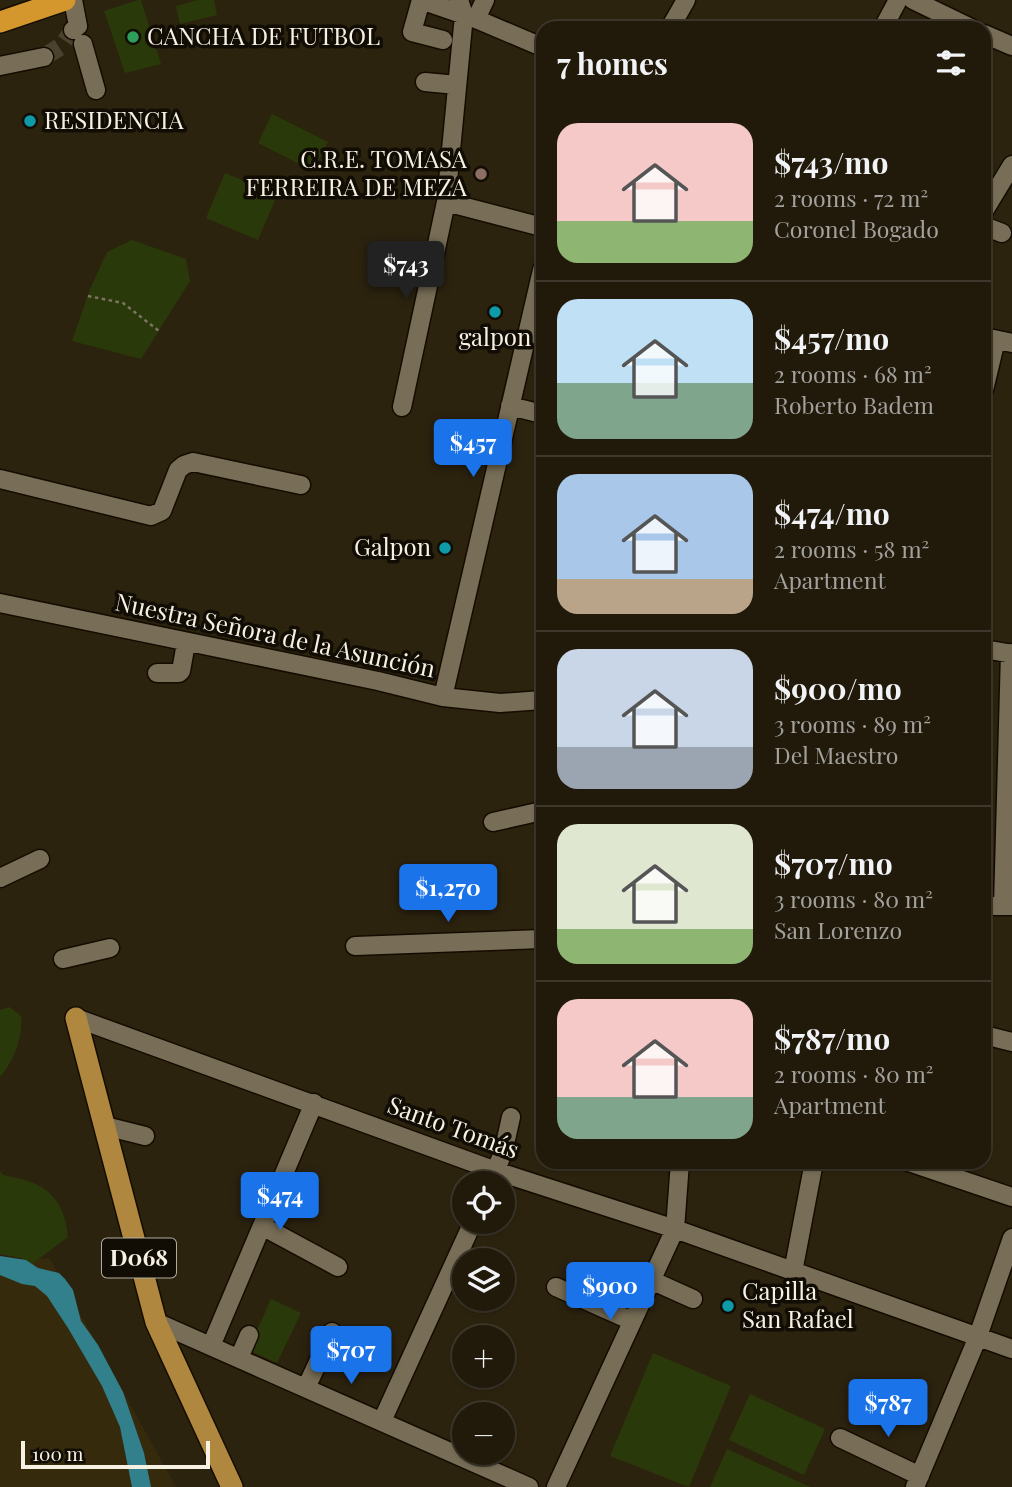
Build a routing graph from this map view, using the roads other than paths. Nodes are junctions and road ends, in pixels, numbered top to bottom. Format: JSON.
{"nodes":[{"id":1,"x":65,"y":0,"type":"edge"},
{"id":2,"x":73,"y":0,"type":"edge"},
{"id":3,"x":421,"y":0,"type":"edge"},
{"id":4,"x":485,"y":0,"type":"edge"},
{"id":5,"x":686,"y":0,"type":"edge"},
{"id":6,"x":898,"y":0,"type":"edge"},
{"id":7,"x":913,"y":0,"type":"edge"},
{"id":8,"x":466,"y":11,"type":"edge"},
{"id":9,"x":674,"y":21,"type":"edge"},
{"id":10,"x":887,"y":21,"type":"edge"},
{"id":11,"x":956,"y":21,"type":"edge"},
{"id":12,"x":0,"y":22,"type":"edge"},
{"id":13,"x":991,"y":37,"type":"edge"},
{"id":14,"x":443,"y":40,"type":"dead end"},
{"id":15,"x":536,"y":44,"type":"edge"},
{"id":16,"x":1012,"y":46,"type":"edge"},
{"id":17,"x":44,"y":57,"type":"tunnel mouth"},
{"id":18,"x":0,"y":66,"type":"edge"},
{"id":19,"x":425,"y":82,"type":"dead end"},
{"id":20,"x":457,"y":85,"type":"junction"},
{"id":21,"x":96,"y":90,"type":"dead end"},
{"id":22,"x":1012,"y":165,"type":"edge"},
{"id":23,"x":991,"y":200,"type":"edge"},
{"id":24,"x":446,"y":202,"type":"junction"},
{"id":25,"x":536,"y":225,"type":"edge"},
{"id":26,"x":991,"y":229,"type":"edge"},
{"id":27,"x":1002,"y":233,"type":"dead end"},
{"id":28,"x":536,"y":296,"type":"edge"},
{"id":29,"x":997,"y":340,"type":"edge"},
{"id":30,"x":991,"y":363,"type":"edge"},
{"id":31,"x":510,"y":406,"type":"junction"},
{"id":32,"x":402,"y":407,"type":"dead end"},
{"id":33,"x":536,"y":412,"type":"edge"},
{"id":34,"x":0,"y":480,"type":"edge"},
{"id":35,"x":301,"y":485,"type":"dead end"},
{"id":36,"x":0,"y":603,"type":"edge"},
{"id":37,"x":186,"y":643,"type":"junction"},
{"id":38,"x":991,"y":650,"type":"edge"},
{"id":39,"x":1011,"y":654,"type":"edge"},
{"id":40,"x":157,"y":673,"type":"dead end"},
{"id":41,"x":443,"y":697,"type":"junction"},
{"id":42,"x":536,"y":700,"type":"edge"},
{"id":43,"x":536,"y":812,"type":"edge"},
{"id":44,"x":493,"y":822,"type":"dead end"},
{"id":45,"x":40,"y":859,"type":"dead end"},
{"id":46,"x":0,"y":878,"type":"edge"},
{"id":47,"x":1008,"y":906,"type":"edge"},
{"id":48,"x":536,"y":939,"type":"edge"},
{"id":49,"x":355,"y":946,"type":"dead end"},
{"id":50,"x":110,"y":948,"type":"dead end"},
{"id":51,"x":63,"y":958,"type":"dead end"},
{"id":52,"x":76,"y":1018,"type":"joint"},
{"id":53,"x":991,"y":1037,"type":"edge"},
{"id":54,"x":1012,"y":1042,"type":"edge"},
{"id":55,"x":314,"y":1103,"type":"junction"},
{"id":56,"x":511,"y":1117,"type":"dead end"},
{"id":57,"x":104,"y":1126,"type":"junction"},
{"id":58,"x":145,"y":1136,"type":"dead end"},
{"id":59,"x":679,"y":1169,"type":"edge"},
{"id":60,"x":813,"y":1169,"type":"edge"},
{"id":61,"x":930,"y":1169,"type":"edge"},
{"id":62,"x":478,"y":1171,"type":"edge"},
{"id":63,"x":496,"y":1171,"type":"edge"},
{"id":64,"x":515,"y":1183,"type":"edge"},
{"id":65,"x":1012,"y":1197,"type":"edge"},
{"id":66,"x":262,"y":1226,"type":"junction"},
{"id":67,"x":675,"y":1230,"type":"junction"},
{"id":68,"x":468,"y":1234,"type":"edge"},
{"id":69,"x":1012,"y":1238,"type":"edge"},
{"id":70,"x":338,"y":1267,"type":"dead end"},
{"id":71,"x":793,"y":1272,"type":"junction"},
{"id":72,"x":653,"y":1281,"type":"junction"},
{"id":73,"x":556,"y":1287,"type":"dead end"},
{"id":74,"x":693,"y":1299,"type":"dead end"},
{"id":75,"x":632,"y":1321,"type":"junction"},
{"id":76,"x":156,"y":1322,"type":"junction"},
{"id":77,"x":332,"y":1332,"type":"dead end"},
{"id":78,"x":249,"y":1335,"type":"dead end"},
{"id":79,"x":977,"y":1339,"type":"junction"},
{"id":80,"x":211,"y":1346,"type":"junction"},
{"id":81,"x":1012,"y":1349,"type":"edge"},
{"id":82,"x":239,"y":1358,"type":"junction"},
{"id":83,"x":306,"y":1388,"type":"junction"},
{"id":84,"x":382,"y":1421,"type":"junction"},
{"id":85,"x":840,"y":1438,"type":"dead end"},
{"id":86,"x":918,"y":1481,"type":"edge"},
{"id":87,"x":232,"y":1487,"type":"edge"},
{"id":88,"x":529,"y":1487,"type":"edge"},
{"id":89,"x":556,"y":1487,"type":"edge"}],
"edges":[{"from":1,"to":12,"type":"highway"},
{"from":2,"to":21,"type":"street"},
{"from":3,"to":8,"type":"street"},
{"from":3,"to":14,"type":"street"},
{"from":4,"to":8,"type":"street"},
{"from":5,"to":9,"type":"street"},
{"from":6,"to":10,"type":"street"},
{"from":7,"to":11,"type":"street"},
{"from":8,"to":15,"type":"street"},
{"from":8,"to":20,"type":"street"},
{"from":13,"to":16,"type":"street"},
{"from":17,"to":18,"type":"street"},
{"from":19,"to":20,"type":"street"},
{"from":20,"to":24,"type":"street"},
{"from":22,"to":23,"type":"street"},
{"from":24,"to":25,"type":"street"},
{"from":24,"to":32,"type":"street"},
{"from":26,"to":27,"type":"street"},
{"from":28,"to":31,"type":"street"},
{"from":29,"to":30,"type":"street"},
{"from":31,"to":33,"type":"street"},
{"from":31,"to":41,"type":"street"},
{"from":34,"to":35,"type":"street"},
{"from":36,"to":37,"type":"street","name":"Nuestra Señora de la Asunción"},
{"from":37,"to":40,"type":"street"},
{"from":37,"to":41,"type":"street","name":"Nuestra Señora de la Asunción"},
{"from":38,"to":39,"type":"street"},
{"from":39,"to":47,"type":"street"},
{"from":41,"to":42,"type":"street","name":"Nuestra Señora de la Asunción"},
{"from":43,"to":44,"type":"street"},
{"from":45,"to":46,"type":"street"},
{"from":48,"to":49,"type":"street"},
{"from":50,"to":51,"type":"street"},
{"from":52,"to":55,"type":"street","name":"Santo Tomás"},
{"from":52,"to":57,"type":"main road","number":"D068"},
{"from":53,"to":54,"type":"street"},
{"from":55,"to":62,"type":"street","name":"Santo Tomás"},
{"from":55,"to":66,"type":"street"},
{"from":56,"to":63,"type":"street"},
{"from":57,"to":58,"type":"street"},
{"from":57,"to":76,"type":"main road","number":"D068"},
{"from":59,"to":67,"type":"street"},
{"from":60,"to":71,"type":"street"},
{"from":61,"to":65,"type":"street"},
{"from":64,"to":67,"type":"street","name":"Santo Tomás"},
{"from":66,"to":70,"type":"street"},
{"from":66,"to":80,"type":"street"},
{"from":67,"to":71,"type":"street","name":"Santo Tomás"},
{"from":67,"to":72,"type":"street"},
{"from":68,"to":84,"type":"street"},
{"from":69,"to":79,"type":"street"},
{"from":71,"to":79,"type":"street","name":"Santo Tomás"},
{"from":72,"to":74,"type":"street"},
{"from":72,"to":75,"type":"street"},
{"from":73,"to":75,"type":"street"},
{"from":75,"to":89,"type":"street"},
{"from":76,"to":80,"type":"street"},
{"from":76,"to":87,"type":"main road","number":"D068"},
{"from":77,"to":83,"type":"street"},
{"from":78,"to":82,"type":"street"},
{"from":79,"to":81,"type":"street","name":"Santo Tomás"},
{"from":79,"to":86,"type":"street"},
{"from":80,"to":82,"type":"street"},
{"from":82,"to":83,"type":"street"},
{"from":83,"to":84,"type":"street"},
{"from":84,"to":88,"type":"street"},
{"from":85,"to":86,"type":"street"}]}
